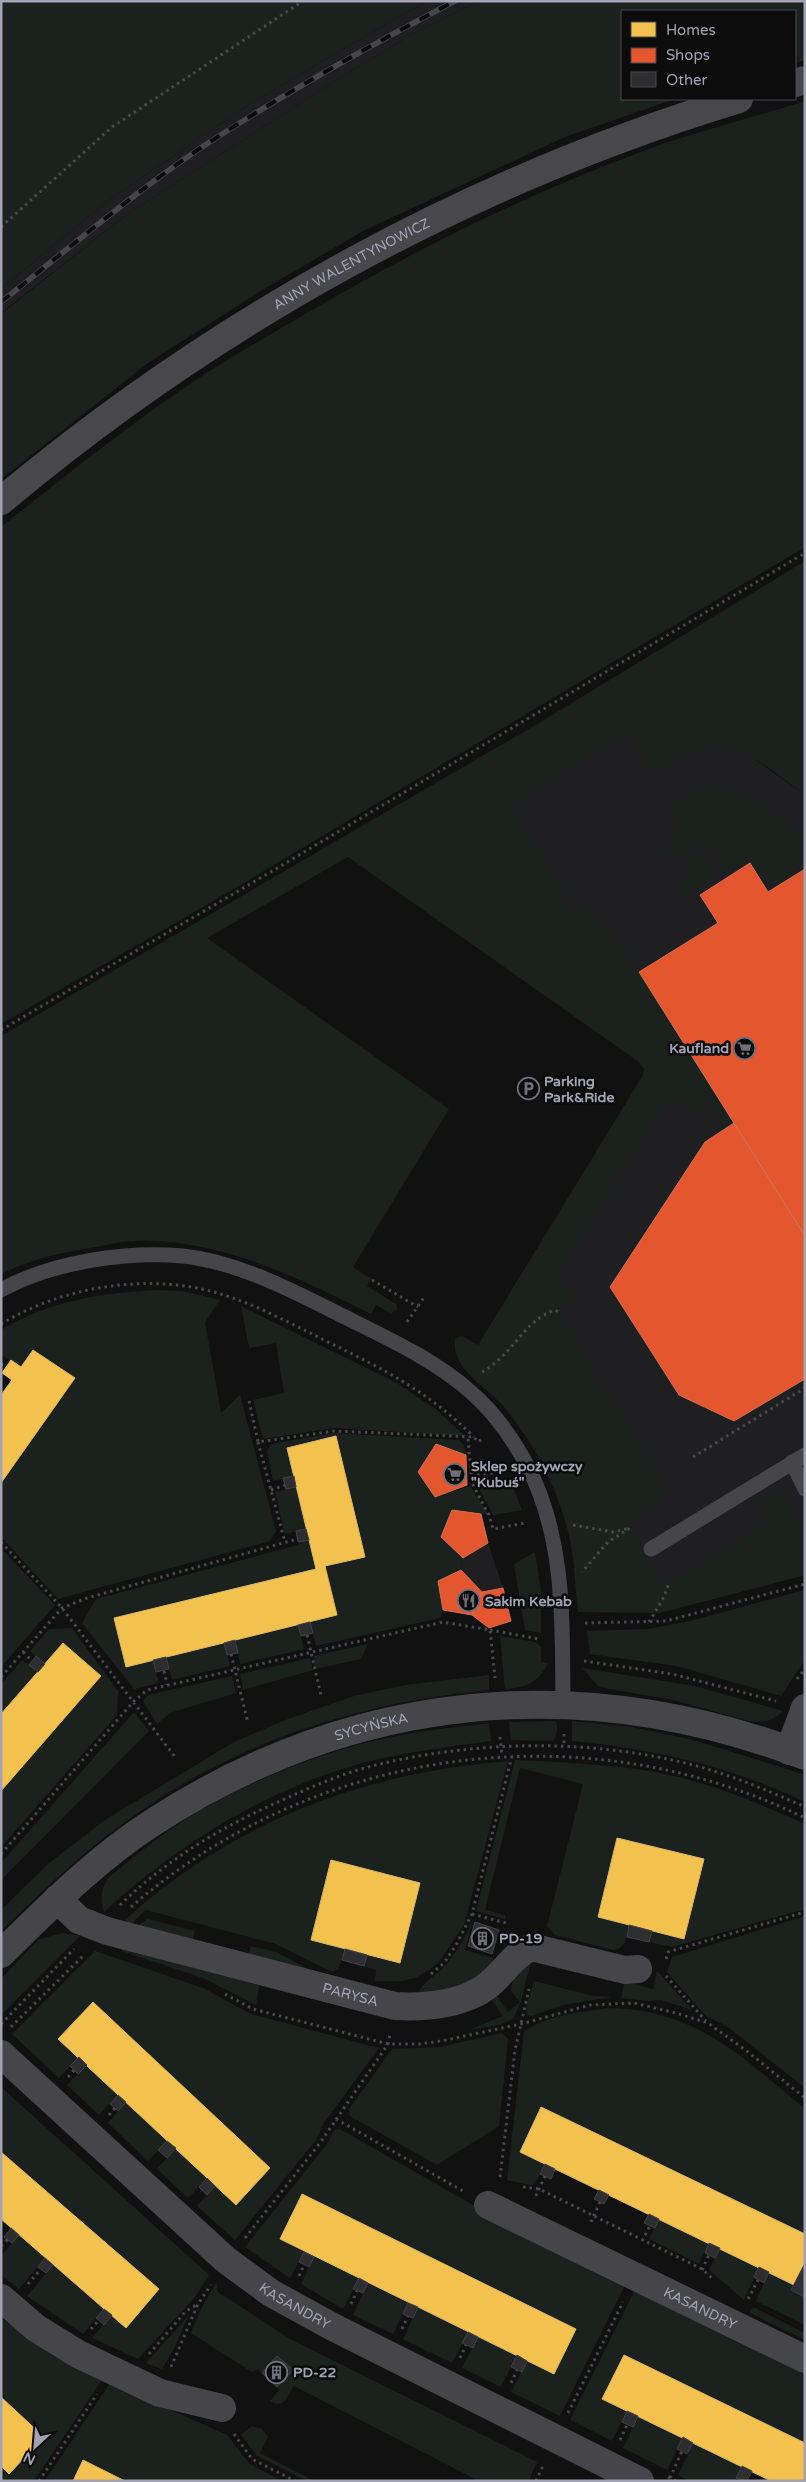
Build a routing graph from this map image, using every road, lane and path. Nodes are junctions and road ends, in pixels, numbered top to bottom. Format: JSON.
{"nodes":[{"id":1,"x":303,"y":1,"type":"edge"},
{"id":2,"x":736,"y":100,"type":"edge"},
{"id":3,"x":1,"y":227,"type":"edge"},
{"id":4,"x":1,"y":501,"type":"edge"},
{"id":5,"x":805,"y":553,"type":"edge"},
{"id":6,"x":1,"y":1030,"type":"edge"},
{"id":7,"x":372,"y":1280,"type":"dead end"},
{"id":8,"x":1,"y":1290,"type":"edge"},
{"id":9,"x":418,"y":1308,"type":"dead end"},
{"id":10,"x":559,"y":1312,"type":"dead end"},
{"id":11,"x":1,"y":1324,"type":"edge"},
{"id":12,"x":1,"y":1364,"type":"edge"},
{"id":13,"x":6,"y":1366,"type":"dead end"},
{"id":14,"x":480,"y":1373,"type":"dead end"},
{"id":15,"x":805,"y":1388,"type":"edge"},
{"id":16,"x":249,"y":1401,"type":"dead end"},
{"id":17,"x":487,"y":1434,"type":"dead end"},
{"id":18,"x":474,"y":1437,"type":"junction"},
{"id":19,"x":468,"y":1439,"type":"junction"},
{"id":20,"x":258,"y":1442,"type":"junction"},
{"id":21,"x":693,"y":1457,"type":"dead end"},
{"id":22,"x":798,"y":1459,"type":"edge"},
{"id":23,"x":511,"y":1470,"type":"dead end"},
{"id":24,"x":471,"y":1474,"type":"junction"},
{"id":25,"x":285,"y":1485,"type":"dead end"},
{"id":26,"x":805,"y":1489,"type":"edge"},
{"id":27,"x":271,"y":1490,"type":"junction"},
{"id":28,"x":533,"y":1522,"type":"dead end"},
{"id":29,"x":566,"y":1524,"type":"dead end"},
{"id":30,"x":297,"y":1538,"type":"dead end"},
{"id":31,"x":1,"y":1542,"type":"edge"},
{"id":32,"x":285,"y":1542,"type":"junction"},
{"id":33,"x":651,"y":1549,"type":"dead end"},
{"id":34,"x":580,"y":1575,"type":"dead end"},
{"id":35,"x":669,"y":1583,"type":"dead end"},
{"id":36,"x":805,"y":1584,"type":"edge"},
{"id":37,"x":62,"y":1608,"type":"junction"},
{"id":38,"x":562,"y":1622,"type":"junction"},
{"id":39,"x":649,"y":1622,"type":"junction"},
{"id":40,"x":490,"y":1630,"type":"junction"},
{"id":41,"x":307,"y":1635,"type":"dead end"},
{"id":42,"x":23,"y":1652,"type":"junction"},
{"id":43,"x":311,"y":1652,"type":"junction"},
{"id":44,"x":232,"y":1654,"type":"dead end"},
{"id":45,"x":562,"y":1659,"type":"junction"},
{"id":46,"x":32,"y":1661,"type":"dead end"},
{"id":47,"x":164,"y":1670,"type":"dead end"},
{"id":48,"x":234,"y":1670,"type":"junction"},
{"id":49,"x":1,"y":1676,"type":"edge"},
{"id":50,"x":167,"y":1685,"type":"junction"},
{"id":51,"x":321,"y":1695,"type":"dead end"},
{"id":52,"x":133,"y":1702,"type":"junction"},
{"id":53,"x":563,"y":1704,"type":"junction"},
{"id":54,"x":497,"y":1705,"type":"junction"},
{"id":55,"x":804,"y":1710,"type":"edge"},
{"id":56,"x":248,"y":1723,"type":"dead end"},
{"id":57,"x":501,"y":1747,"type":"junction"},
{"id":58,"x":797,"y":1754,"type":"edge"},
{"id":59,"x":502,"y":1756,"type":"junction"},
{"id":60,"x":512,"y":1756,"type":"junction"},
{"id":61,"x":174,"y":1757,"type":"dead end"},
{"id":62,"x":805,"y":1808,"type":"edge"},
{"id":63,"x":805,"y":1818,"type":"edge"},
{"id":64,"x":1,"y":1854,"type":"edge"},
{"id":65,"x":57,"y":1900,"type":"junction"},
{"id":66,"x":805,"y":1912,"type":"edge"},
{"id":67,"x":102,"y":1930,"type":"junction"},
{"id":68,"x":538,"y":1948,"type":"junction"},
{"id":69,"x":1,"y":1954,"type":"edge"},
{"id":70,"x":655,"y":1969,"type":"junction"},
{"id":71,"x":401,"y":2006,"type":"junction"},
{"id":72,"x":1,"y":2024,"type":"edge"},
{"id":73,"x":708,"y":2024,"type":"dead end"},
{"id":74,"x":3,"y":2044,"type":"edge"},
{"id":75,"x":336,"y":2119,"type":"junction"},
{"id":76,"x":494,"y":2193,"type":"junction"},
{"id":77,"x":8,"y":2239,"type":"dead end"},
{"id":78,"x":1,"y":2246,"type":"edge"},
{"id":79,"x":226,"y":2260,"type":"junction"},
{"id":80,"x":717,"y":2282,"type":"dead end"},
{"id":81,"x":1,"y":2298,"type":"edge"},
{"id":82,"x":624,"y":2301,"type":"dead end"},
{"id":83,"x":198,"y":2304,"type":"junction"},
{"id":84,"x":805,"y":2359,"type":"edge"},
{"id":85,"x":143,"y":2361,"type":"dead end"},
{"id":86,"x":160,"y":2393,"type":"junction"},
{"id":87,"x":96,"y":2396,"type":"dead end"},
{"id":88,"x":222,"y":2408,"type":"joint"},
{"id":89,"x":556,"y":2438,"type":"junction"},
{"id":90,"x":682,"y":2452,"type":"dead end"},
{"id":91,"x":651,"y":2477,"type":"edge"},
{"id":92,"x":670,"y":2478,"type":"junction"},
{"id":93,"x":39,"y":2481,"type":"edge"},
{"id":94,"x":295,"y":2481,"type":"edge"},
{"id":95,"x":536,"y":2481,"type":"edge"},
{"id":96,"x":676,"y":2481,"type":"edge"}],
"edges":[{"from":1,"to":3,"type":"path"},
{"from":2,"to":4,"type":"main road","name":"ANNY WALENTYNOWICZ"},
{"from":5,"to":6,"type":"path"},
{"from":7,"to":9,"type":"path"},
{"from":8,"to":38,"type":"lane"},
{"from":10,"to":14,"type":"path"},
{"from":11,"to":18,"type":"path"},
{"from":12,"to":13,"type":"path"},
{"from":15,"to":21,"type":"path"},
{"from":16,"to":20,"type":"path"},
{"from":17,"to":18,"type":"path"},
{"from":18,"to":19,"type":"path"},
{"from":19,"to":20,"type":"path"},
{"from":19,"to":24,"type":"path"},
{"from":20,"to":27,"type":"path"},
{"from":22,"to":26,"type":"lane"},
{"from":22,"to":33,"type":"lane"},
{"from":23,"to":24,"type":"path"},
{"from":24,"to":28,"type":"path"},
{"from":25,"to":27,"type":"path"},
{"from":27,"to":32,"type":"path"},
{"from":29,"to":34,"type":"path"},
{"from":30,"to":32,"type":"path"},
{"from":31,"to":37,"type":"path"},
{"from":32,"to":37,"type":"path"},
{"from":35,"to":39,"type":"path"},
{"from":36,"to":39,"type":"path"},
{"from":37,"to":42,"type":"path"},
{"from":37,"to":52,"type":"path"},
{"from":38,"to":39,"type":"path"},
{"from":38,"to":45,"type":"lane"},
{"from":40,"to":43,"type":"path"},
{"from":40,"to":45,"type":"path"},
{"from":40,"to":54,"type":"path"},
{"from":41,"to":43,"type":"path"},
{"from":42,"to":46,"type":"path"},
{"from":42,"to":49,"type":"path"},
{"from":43,"to":48,"type":"path"},
{"from":43,"to":51,"type":"path"},
{"from":44,"to":48,"type":"path"},
{"from":45,"to":53,"type":"lane"},
{"from":45,"to":55,"type":"path"},
{"from":47,"to":50,"type":"path"},
{"from":48,"to":50,"type":"path"},
{"from":48,"to":56,"type":"path"},
{"from":50,"to":52,"type":"path"},
{"from":52,"to":61,"type":"path"},
{"from":52,"to":64,"type":"path"},
{"from":53,"to":54,"type":"street","name":"SYCYŃSKA"},
{"from":53,"to":58,"type":"street","name":"SYCYŃSKA"},
{"from":54,"to":57,"type":"path"},
{"from":54,"to":65,"type":"street","name":"SYCYŃSKA"},
{"from":55,"to":58,"type":"street"},
{"from":57,"to":59,"type":"path"},
{"from":57,"to":62,"type":"path"},
{"from":57,"to":67,"type":"path"},
{"from":59,"to":60,"type":"path"},
{"from":59,"to":67,"type":"path"},
{"from":60,"to":63,"type":"path"},
{"from":60,"to":71,"type":"path"},
{"from":65,"to":67,"type":"street","name":"PARYSA"},
{"from":65,"to":69,"type":"street","name":"SYCYŃSKA"},
{"from":66,"to":70,"type":"path"},
{"from":67,"to":71,"type":"street","name":"PARYSA"},
{"from":67,"to":72,"type":"path"},
{"from":67,"to":74,"type":"path"},
{"from":68,"to":70,"type":"street"},
{"from":68,"to":71,"type":"street","name":"PARYSA"},
{"from":68,"to":76,"type":"path"},
{"from":70,"to":73,"type":"path"},
{"from":71,"to":75,"type":"path"},
{"from":74,"to":79,"type":"street","name":"KASANDRY"},
{"from":75,"to":76,"type":"path"},
{"from":75,"to":79,"type":"path"},
{"from":76,"to":80,"type":"path"},
{"from":76,"to":84,"type":"street","name":"KASANDRY"},
{"from":77,"to":78,"type":"path"},
{"from":79,"to":83,"type":"path"},
{"from":79,"to":89,"type":"street","name":"KASANDRY"},
{"from":81,"to":86,"type":"street"},
{"from":82,"to":89,"type":"path"},
{"from":83,"to":85,"type":"path"},
{"from":83,"to":86,"type":"path"},
{"from":86,"to":88,"type":"street"},
{"from":87,"to":93,"type":"path"},
{"from":88,"to":94,"type":"path"},
{"from":89,"to":91,"type":"street","name":"KASANDRY"},
{"from":89,"to":95,"type":"path"},
{"from":90,"to":92,"type":"path"},
{"from":91,"to":92,"type":"path"},
{"from":92,"to":96,"type":"path"}]}
